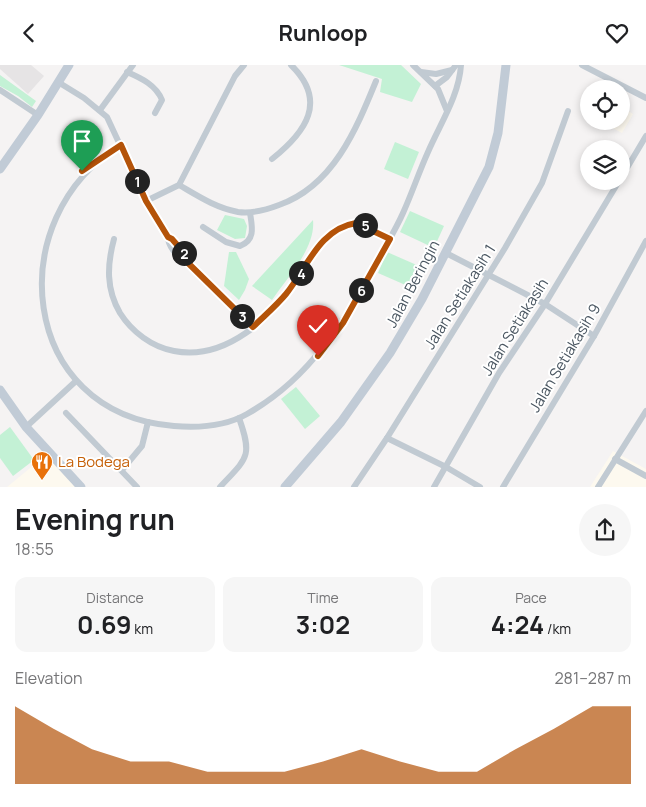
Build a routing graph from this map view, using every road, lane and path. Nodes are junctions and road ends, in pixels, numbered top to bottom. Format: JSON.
{"nodes":[{"id":1,"x":69,"y":65,"type":"edge"},
{"id":2,"x":133,"y":65,"type":"edge"},
{"id":3,"x":244,"y":65,"type":"edge"},
{"id":4,"x":291,"y":65,"type":"edge"},
{"id":5,"x":413,"y":65,"type":"edge"},
{"id":6,"x":461,"y":65,"type":"edge"},
{"id":7,"x":506,"y":65,"type":"edge"},
{"id":8,"x":582,"y":65,"type":"edge"},
{"id":9,"x":602,"y":65,"type":"edge"},
{"id":10,"x":454,"y":68,"type":"edge"},
{"id":11,"x":127,"y":72,"type":"junction"},
{"id":12,"x":419,"y":72,"type":"junction"},
{"id":13,"x":598,"y":73,"type":"junction"},
{"id":14,"x":376,"y":81,"type":"dead end"},
{"id":15,"x":58,"y":82,"type":"junction"},
{"id":16,"x":435,"y":86,"type":"junction"},
{"id":17,"x":0,"y":90,"type":"edge"},
{"id":18,"x":646,"y":98,"type":"edge"},
{"id":19,"x":100,"y":110,"type":"junction"},
{"id":20,"x":447,"y":111,"type":"junction"},
{"id":21,"x":568,"y":111,"type":"dead end"},
{"id":22,"x":155,"y":113,"type":"dead end"},
{"id":23,"x":38,"y":115,"type":"junction"},
{"id":24,"x":646,"y":136,"type":"edge"},
{"id":25,"x":121,"y":145,"type":"junction"},
{"id":26,"x":272,"y":159,"type":"dead end"},
{"id":27,"x":630,"y":163,"type":"edge"},
{"id":28,"x":0,"y":169,"type":"edge"},
{"id":29,"x":180,"y":185,"type":"junction"},
{"id":30,"x":614,"y":190,"type":"edge"},
{"id":31,"x":61,"y":195,"type":"dead end"},
{"id":32,"x":146,"y":201,"type":"junction"},
{"id":33,"x":53,"y":208,"type":"dead end"},
{"id":34,"x":250,"y":213,"type":"junction"},
{"id":35,"x":46,"y":222,"type":"dead end"},
{"id":36,"x":203,"y":227,"type":"dead end"},
{"id":37,"x":114,"y":239,"type":"dead end"},
{"id":38,"x":390,"y":239,"type":"junction"},
{"id":39,"x":646,"y":241,"type":"edge"},
{"id":40,"x":446,"y":253,"type":"junction"},
{"id":41,"x":36,"y":259,"type":"dead end"},
{"id":42,"x":35,"y":267,"type":"dead end"},
{"id":43,"x":488,"y":275,"type":"junction"},
{"id":44,"x":36,"y":298,"type":"dead end"},
{"id":45,"x":545,"y":304,"type":"junction"},
{"id":46,"x":253,"y":327,"type":"junction"},
{"id":47,"x":594,"y":336,"type":"junction"},
{"id":48,"x":76,"y":381,"type":"junction"},
{"id":49,"x":0,"y":390,"type":"edge"},
{"id":50,"x":646,"y":411,"type":"edge"},
{"id":51,"x":66,"y":413,"type":"dead end"},
{"id":52,"x":239,"y":418,"type":"junction"},
{"id":53,"x":148,"y":422,"type":"junction"},
{"id":54,"x":26,"y":427,"type":"junction"},
{"id":55,"x":387,"y":438,"type":"junction"},
{"id":56,"x":615,"y":459,"type":"junction"},
{"id":57,"x":446,"y":467,"type":"junction"},
{"id":58,"x":122,"y":470,"type":"junction"},
{"id":59,"x":646,"y":476,"type":"edge"},
{"id":60,"x":80,"y":487,"type":"edge"},
{"id":61,"x":137,"y":487,"type":"edge"},
{"id":62,"x":220,"y":487,"type":"edge"},
{"id":63,"x":285,"y":487,"type":"edge"},
{"id":64,"x":354,"y":487,"type":"edge"},
{"id":65,"x":434,"y":487,"type":"edge"},
{"id":66,"x":480,"y":487,"type":"edge"},
{"id":67,"x":503,"y":487,"type":"edge"},
{"id":68,"x":598,"y":487,"type":"edge"}],
"edges":[{"from":1,"to":15,"type":"street"},
{"from":2,"to":11,"type":"street"},
{"from":3,"to":29,"type":"street"},
{"from":4,"to":26,"type":"street"},
{"from":5,"to":12,"type":"street"},
{"from":6,"to":20,"type":"street"},
{"from":7,"to":40,"type":"street","name":"Jalan Beringin"},
{"from":8,"to":13,"type":"street"},
{"from":9,"to":13,"type":"street"},
{"from":10,"to":12,"type":"street"},
{"from":10,"to":16,"type":"street"},
{"from":11,"to":19,"type":"street"},
{"from":11,"to":22,"type":"street"},
{"from":12,"to":16,"type":"street"},
{"from":13,"to":18,"type":"street"},
{"from":14,"to":34,"type":"street"},
{"from":15,"to":19,"type":"street"},
{"from":15,"to":23,"type":"street"},
{"from":16,"to":20,"type":"street"},
{"from":17,"to":23,"type":"street"},
{"from":19,"to":25,"type":"street"},
{"from":20,"to":38,"type":"street"},
{"from":21,"to":43,"type":"street","name":"Jalan Setiakasih 1"},
{"from":23,"to":28,"type":"street"},
{"from":24,"to":27,"type":"street"},
{"from":25,"to":31,"type":"street"},
{"from":25,"to":32,"type":"street"},
{"from":29,"to":32,"type":"street"},
{"from":29,"to":34,"type":"street"},
{"from":30,"to":45,"type":"street","name":"Jalan Setiakasih"},
{"from":32,"to":46,"type":"street"},
{"from":33,"to":35,"type":"street"},
{"from":34,"to":36,"type":"street"},
{"from":37,"to":46,"type":"street"},
{"from":38,"to":46,"type":"street"},
{"from":38,"to":52,"type":"street"},
{"from":39,"to":47,"type":"street","name":"Jalan Setiakasih 9"},
{"from":40,"to":43,"type":"street"},
{"from":40,"to":63,"type":"street","name":"Jalan Beringin"},
{"from":41,"to":42,"type":"street"},
{"from":43,"to":45,"type":"street"},
{"from":43,"to":55,"type":"street","name":"Jalan Setiakasih 1"},
{"from":44,"to":48,"type":"street"},
{"from":45,"to":47,"type":"street"},
{"from":45,"to":57,"type":"street","name":"Jalan Setiakasih"},
{"from":47,"to":67,"type":"street","name":"Jalan Setiakasih 9"},
{"from":48,"to":53,"type":"street"},
{"from":48,"to":54,"type":"street"},
{"from":49,"to":54,"type":"street"},
{"from":50,"to":56,"type":"street"},
{"from":51,"to":58,"type":"street"},
{"from":52,"to":53,"type":"street"},
{"from":52,"to":62,"type":"street"},
{"from":53,"to":58,"type":"street"},
{"from":54,"to":60,"type":"street"},
{"from":55,"to":57,"type":"street"},
{"from":55,"to":64,"type":"street","name":"Jalan Setiakasih 1"},
{"from":56,"to":59,"type":"street"},
{"from":56,"to":68,"type":"street"},
{"from":57,"to":65,"type":"street","name":"Jalan Setiakasih"},
{"from":57,"to":66,"type":"street"},
{"from":58,"to":61,"type":"street"}]}
